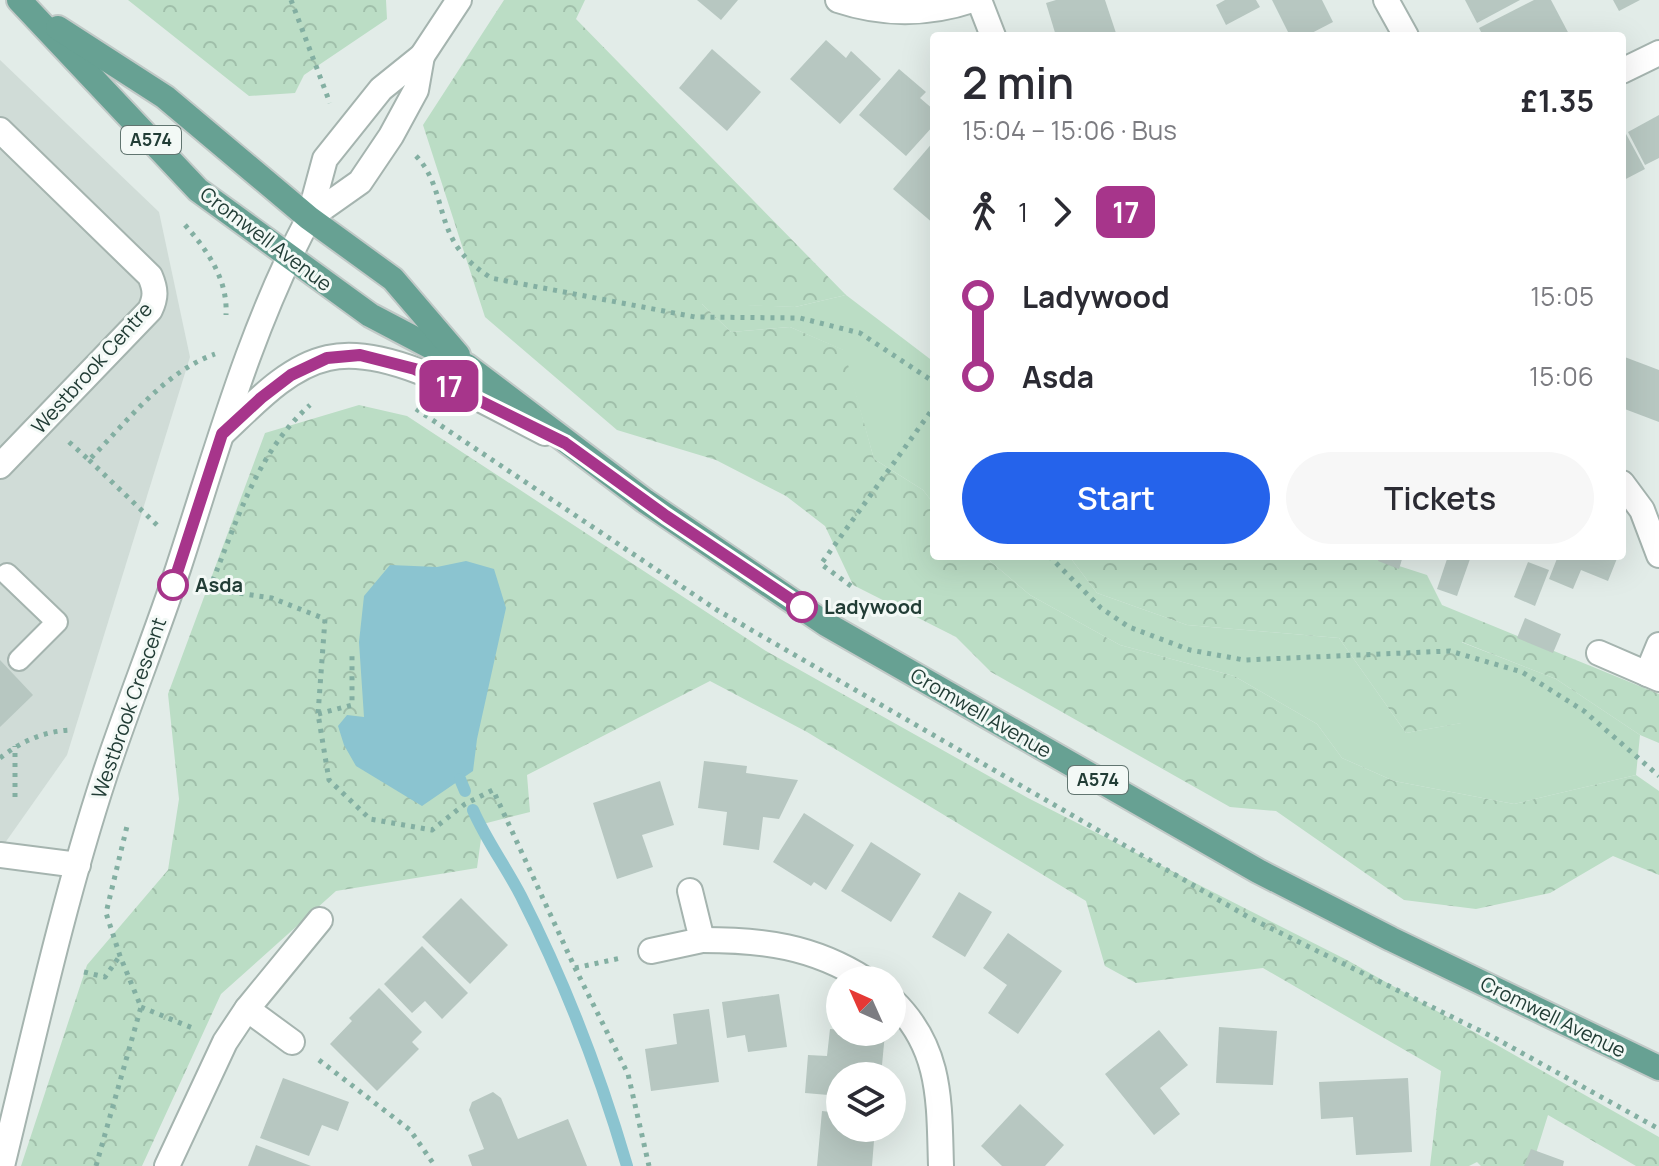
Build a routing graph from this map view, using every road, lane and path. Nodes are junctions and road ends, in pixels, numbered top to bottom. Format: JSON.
{"nodes":[{"id":1,"x":291,"y":0,"type":"edge"},
{"id":2,"x":459,"y":0,"type":"edge"},
{"id":3,"x":838,"y":0,"type":"edge"},
{"id":4,"x":972,"y":0,"type":"edge"},
{"id":5,"x":979,"y":0,"type":"edge"},
{"id":6,"x":1386,"y":0,"type":"edge"},
{"id":7,"x":22,"y":4,"type":"edge"},
{"id":8,"x":991,"y":32,"type":"edge"},
{"id":9,"x":1404,"y":32,"type":"edge"},
{"id":10,"x":1659,"y":53,"type":"edge"},
{"id":11,"x":422,"y":56,"type":"junction"},
{"id":12,"x":1626,"y":69,"type":"edge"},
{"id":13,"x":323,"y":110,"type":"dead end"},
{"id":14,"x":3,"y":137,"type":"edge"},
{"id":15,"x":409,"y":149,"type":"dead end"},
{"id":16,"x":309,"y":218,"type":"junction"},
{"id":17,"x":288,"y":258,"type":"junction"},
{"id":18,"x":216,"y":353,"type":"dead end"},
{"id":19,"x":467,"y":366,"type":"junction"},
{"id":20,"x":930,"y":379,"type":"edge"},
{"id":21,"x":312,"y":403,"type":"dead end"},
{"id":22,"x":930,"y":413,"type":"edge"},
{"id":23,"x":46,"y":419,"type":"junction"},
{"id":24,"x":222,"y":434,"type":"junction"},
{"id":25,"x":565,"y":443,"type":"junction"},
{"id":26,"x":89,"y":460,"type":"junction"},
{"id":27,"x":0,"y":466,"type":"edge"},
{"id":28,"x":1626,"y":488,"type":"edge"},
{"id":29,"x":157,"y":525,"type":"dead end"},
{"id":30,"x":1659,"y":555,"type":"edge"},
{"id":31,"x":1053,"y":560,"type":"edge"},
{"id":32,"x":2,"y":574,"type":"edge"},
{"id":33,"x":851,"y":586,"type":"dead end"},
{"id":34,"x":210,"y":589,"type":"junction"},
{"id":35,"x":204,"y":603,"type":"dead end"},
{"id":36,"x":1659,"y":645,"type":"edge"},
{"id":37,"x":1599,"y":653,"type":"dead end"},
{"id":38,"x":352,"y":654,"type":"dead end"},
{"id":39,"x":19,"y":660,"type":"dead end"},
{"id":40,"x":1653,"y":676,"type":"edge"},
{"id":41,"x":318,"y":714,"type":"junction"},
{"id":42,"x":72,"y":730,"type":"dead end"},
{"id":43,"x":15,"y":746,"type":"junction"},
{"id":44,"x":0,"y":758,"type":"edge"},
{"id":45,"x":1659,"y":776,"type":"edge"},
{"id":46,"x":15,"y":797,"type":"dead end"},
{"id":47,"x":129,"y":821,"type":"dead end"},
{"id":48,"x":0,"y":855,"type":"edge"},
{"id":49,"x":78,"y":865,"type":"junction"},
{"id":50,"x":690,"y":891,"type":"dead end"},
{"id":51,"x":320,"y":920,"type":"dead end"},
{"id":52,"x":702,"y":940,"type":"junction"},
{"id":53,"x":651,"y":951,"type":"joint"},
{"id":54,"x":120,"y":956,"type":"junction"},
{"id":55,"x":843,"y":966,"type":"edge"},
{"id":56,"x":575,"y":968,"type":"junction"},
{"id":57,"x":105,"y":977,"type":"dead end"},
{"id":58,"x":141,"y":1007,"type":"junction"},
{"id":59,"x":247,"y":1009,"type":"junction"},
{"id":60,"x":906,"y":1013,"type":"edge"},
{"id":61,"x":225,"y":1042,"type":"junction"},
{"id":62,"x":292,"y":1042,"type":"joint"},
{"id":63,"x":1659,"y":1068,"type":"edge"},
{"id":64,"x":2,"y":1166,"type":"edge"},
{"id":65,"x":96,"y":1166,"type":"edge"},
{"id":66,"x":167,"y":1166,"type":"edge"},
{"id":67,"x":435,"y":1166,"type":"edge"},
{"id":68,"x":649,"y":1166,"type":"edge"},
{"id":69,"x":941,"y":1166,"type":"edge"}],
"edges":[{"from":1,"to":13,"type":"path"},
{"from":2,"to":11,"type":"street"},
{"from":3,"to":4,"type":"street"},
{"from":5,"to":8,"type":"street"},
{"from":6,"to":9,"type":"street"},
{"from":7,"to":16,"type":"main road","name":"Cromwell Avenue","number":"A574"},
{"from":7,"to":17,"type":"main road","name":"Cromwell Avenue","number":"A574"},
{"from":10,"to":12,"type":"street"},
{"from":11,"to":16,"type":"street"},
{"from":11,"to":16,"type":"street"},
{"from":14,"to":23,"type":"street","name":"Westbrook Centre"},
{"from":15,"to":20,"type":"path"},
{"from":16,"to":17,"type":"street","name":"Westbrook Crescent"},
{"from":16,"to":19,"type":"main road","name":"Cromwell Avenue","number":"A574"},
{"from":17,"to":19,"type":"main road","name":"Cromwell Avenue","number":"A574"},
{"from":17,"to":24,"type":"street","name":"Westbrook Crescent"},
{"from":18,"to":26,"type":"path"},
{"from":19,"to":25,"type":"main road","name":"Cromwell Avenue","number":"A574"},
{"from":21,"to":34,"type":"path"},
{"from":22,"to":33,"type":"path"},
{"from":23,"to":26,"type":"path"},
{"from":23,"to":27,"type":"street","name":"Westbrook Centre"},
{"from":24,"to":25,"type":"street"},
{"from":24,"to":49,"type":"street","name":"Westbrook Crescent"},
{"from":25,"to":63,"type":"main road","name":"Cromwell Avenue","number":"A574"},
{"from":26,"to":29,"type":"path"},
{"from":28,"to":30,"type":"street"},
{"from":31,"to":45,"type":"path"},
{"from":32,"to":39,"type":"lane"},
{"from":34,"to":35,"type":"path"},
{"from":34,"to":41,"type":"path"},
{"from":36,"to":40,"type":"street"},
{"from":37,"to":40,"type":"street"},
{"from":38,"to":41,"type":"path"},
{"from":41,"to":56,"type":"path"},
{"from":42,"to":43,"type":"path"},
{"from":43,"to":44,"type":"path"},
{"from":43,"to":46,"type":"path"},
{"from":47,"to":54,"type":"path"},
{"from":48,"to":49,"type":"street"},
{"from":49,"to":64,"type":"street","name":"Westbrook Crescent"},
{"from":50,"to":52,"type":"street"},
{"from":51,"to":59,"type":"street"},
{"from":52,"to":53,"type":"street"},
{"from":52,"to":55,"type":"street"},
{"from":53,"to":56,"type":"path"},
{"from":54,"to":57,"type":"path"},
{"from":54,"to":58,"type":"path"},
{"from":56,"to":68,"type":"path"},
{"from":58,"to":61,"type":"path"},
{"from":58,"to":65,"type":"path"},
{"from":59,"to":61,"type":"street"},
{"from":59,"to":62,"type":"street"},
{"from":60,"to":69,"type":"street"},
{"from":61,"to":66,"type":"street"},
{"from":62,"to":67,"type":"path"}]}
